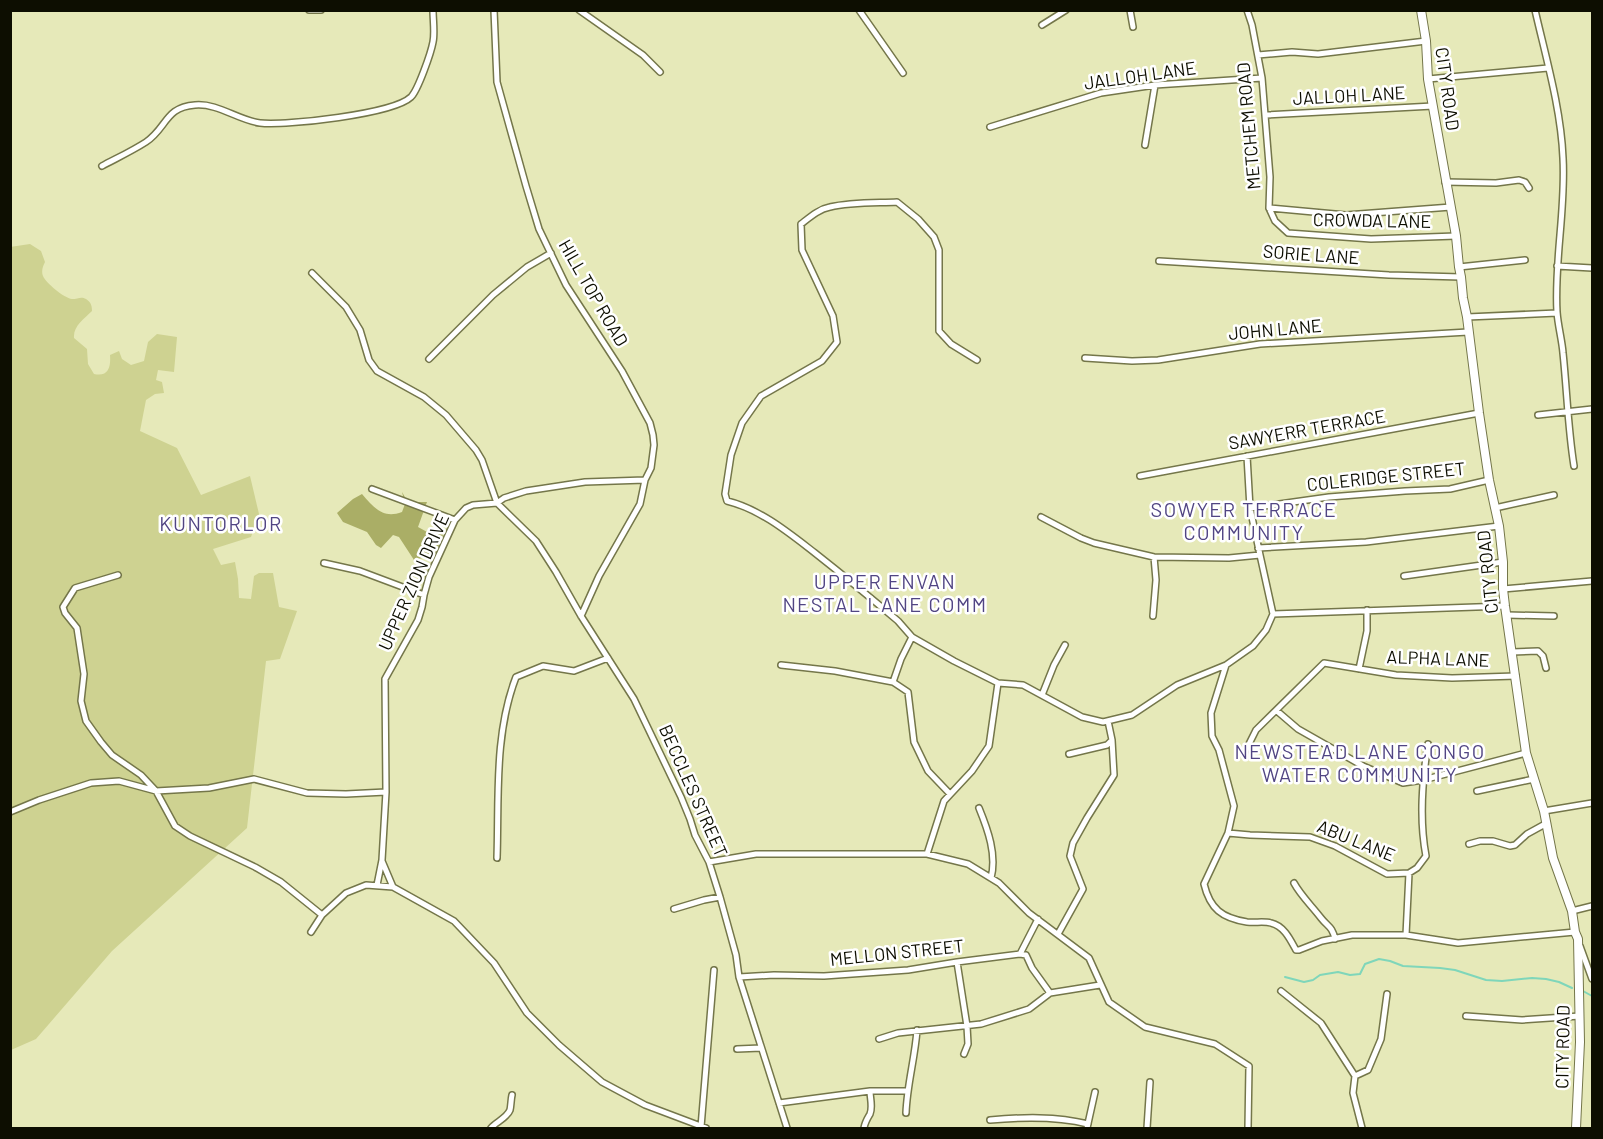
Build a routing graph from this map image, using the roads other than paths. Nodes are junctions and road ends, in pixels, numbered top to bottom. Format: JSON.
{"nodes":[{"id":1,"x":309,"y":10,"type":"edge"},
{"id":2,"x":321,"y":10,"type":"edge"},
{"id":3,"x":433,"y":10,"type":"edge"},
{"id":4,"x":494,"y":10,"type":"edge"},
{"id":5,"x":579,"y":10,"type":"edge"},
{"id":6,"x":859,"y":10,"type":"edge"},
{"id":7,"x":1066,"y":10,"type":"edge"},
{"id":8,"x":1130,"y":10,"type":"edge"},
{"id":9,"x":1247,"y":10,"type":"edge"},
{"id":10,"x":1421,"y":10,"type":"edge"},
{"id":11,"x":1535,"y":10,"type":"edge"},
{"id":12,"x":1042,"y":25,"type":"dead end"},
{"id":13,"x":1133,"y":27,"type":"dead end"},
{"id":14,"x":1425,"y":41,"type":"junction"},
{"id":15,"x":1258,"y":55,"type":"junction"},
{"id":16,"x":1548,"y":68,"type":"junction"},
{"id":17,"x":660,"y":72,"type":"dead end"},
{"id":18,"x":903,"y":73,"type":"dead end"},
{"id":19,"x":1262,"y":78,"type":"junction"},
{"id":20,"x":1428,"y":79,"type":"junction"},
{"id":21,"x":1155,"y":85,"type":"junction"},
{"id":22,"x":1433,"y":106,"type":"junction"},
{"id":23,"x":1266,"y":115,"type":"junction"},
{"id":24,"x":990,"y":127,"type":"dead end"},
{"id":25,"x":1145,"y":145,"type":"dead end"},
{"id":26,"x":102,"y":166,"type":"dead end"},
{"id":27,"x":1445,"y":182,"type":"junction"},
{"id":28,"x":1529,"y":188,"type":"dead end"},
{"id":29,"x":1269,"y":207,"type":"junction"},
{"id":30,"x":1451,"y":207,"type":"junction"},
{"id":31,"x":1288,"y":233,"type":"joint"},
{"id":32,"x":1456,"y":236,"type":"junction"},
{"id":33,"x":551,"y":253,"type":"junction"},
{"id":34,"x":1525,"y":260,"type":"dead end"},
{"id":35,"x":1159,"y":261,"type":"dead end"},
{"id":36,"x":1557,"y":266,"type":"junction"},
{"id":37,"x":1459,"y":267,"type":"junction"},
{"id":38,"x":1593,"y":268,"type":"edge"},
{"id":39,"x":312,"y":273,"type":"dead end"},
{"id":40,"x":1461,"y":278,"type":"junction"},
{"id":41,"x":1557,"y":313,"type":"junction"},
{"id":42,"x":1467,"y":317,"type":"junction"},
{"id":43,"x":1468,"y":332,"type":"junction"},
{"id":44,"x":1085,"y":358,"type":"dead end"},
{"id":45,"x":429,"y":359,"type":"dead end"},
{"id":46,"x":977,"y":360,"type":"dead end"},
{"id":47,"x":1593,"y":409,"type":"edge"},
{"id":48,"x":1567,"y":412,"type":"junction"},
{"id":49,"x":1479,"y":413,"type":"junction"},
{"id":50,"x":1538,"y":415,"type":"dead end"},
{"id":51,"x":1247,"y":456,"type":"junction"},
{"id":52,"x":1574,"y":466,"type":"dead end"},
{"id":53,"x":1140,"y":476,"type":"dead end"},
{"id":54,"x":645,"y":480,"type":"junction"},
{"id":55,"x":1489,"y":480,"type":"junction"},
{"id":56,"x":372,"y":489,"type":"dead end"},
{"id":57,"x":1554,"y":495,"type":"dead end"},
{"id":58,"x":497,"y":503,"type":"junction"},
{"id":59,"x":1250,"y":508,"type":"junction"},
{"id":60,"x":1495,"y":508,"type":"junction"},
{"id":61,"x":1041,"y":517,"type":"dead end"},
{"id":62,"x":455,"y":520,"type":"junction"},
{"id":63,"x":1499,"y":526,"type":"junction"},
{"id":64,"x":1258,"y":548,"type":"junction"},
{"id":65,"x":1260,"y":555,"type":"junction"},
{"id":66,"x":1154,"y":557,"type":"junction"},
{"id":67,"x":1503,"y":562,"type":"junction"},
{"id":68,"x":324,"y":563,"type":"dead end"},
{"id":69,"x":118,"y":575,"type":"dead end"},
{"id":70,"x":1404,"y":576,"type":"dead end"},
{"id":71,"x":1593,"y":581,"type":"edge"},
{"id":72,"x":1503,"y":589,"type":"junction"},
{"id":73,"x":424,"y":595,"type":"junction"},
{"id":74,"x":1505,"y":606,"type":"junction"},
{"id":75,"x":1367,"y":610,"type":"junction"},
{"id":76,"x":1273,"y":614,"type":"junction"},
{"id":77,"x":1507,"y":615,"type":"junction"},
{"id":78,"x":580,"y":616,"type":"junction"},
{"id":79,"x":1153,"y":616,"type":"dead end"},
{"id":80,"x":1554,"y":616,"type":"dead end"},
{"id":81,"x":912,"y":637,"type":"junction"},
{"id":82,"x":1065,"y":645,"type":"dead end"},
{"id":83,"x":1512,"y":652,"type":"junction"},
{"id":84,"x":608,"y":658,"type":"junction"},
{"id":85,"x":781,"y":665,"type":"dead end"},
{"id":86,"x":1226,"y":665,"type":"junction"},
{"id":87,"x":1546,"y":668,"type":"dead end"},
{"id":88,"x":1359,"y":669,"type":"junction"},
{"id":89,"x":1516,"y":676,"type":"junction"},
{"id":90,"x":893,"y":682,"type":"junction"},
{"id":91,"x":998,"y":683,"type":"junction"},
{"id":92,"x":1042,"y":695,"type":"junction"},
{"id":93,"x":1277,"y":711,"type":"junction"},
{"id":94,"x":1108,"y":721,"type":"junction"},
{"id":95,"x":1112,"y":740,"type":"junction"},
{"id":96,"x":1428,"y":744,"type":"dead end"},
{"id":97,"x":1527,"y":753,"type":"junction"},
{"id":98,"x":1069,"y":754,"type":"dead end"},
{"id":99,"x":1244,"y":754,"type":"dead end"},
{"id":100,"x":1534,"y":779,"type":"junction"},
{"id":101,"x":1422,"y":780,"type":"junction"},
{"id":102,"x":156,"y":790,"type":"junction"},
{"id":103,"x":1477,"y":790,"type":"dead end"},
{"id":104,"x":386,"y":792,"type":"junction"},
{"id":105,"x":950,"y":794,"type":"junction"},
{"id":106,"x":1593,"y":803,"type":"edge"},
{"id":107,"x":979,"y":808,"type":"dead end"},
{"id":108,"x":1544,"y":811,"type":"junction"},
{"id":109,"x":10,"y":812,"type":"edge"},
{"id":110,"x":1546,"y":823,"type":"junction"},
{"id":111,"x":1228,"y":833,"type":"junction"},
{"id":112,"x":1469,"y":844,"type":"dead end"},
{"id":113,"x":927,"y":854,"type":"junction"},
{"id":114,"x":497,"y":858,"type":"dead end"},
{"id":115,"x":382,"y":860,"type":"junction"},
{"id":116,"x":709,"y":862,"type":"junction"},
{"id":117,"x":1409,"y":873,"type":"junction"},
{"id":118,"x":991,"y":878,"type":"junction"},
{"id":119,"x":1294,"y":883,"type":"dead end"},
{"id":120,"x":377,"y":885,"type":"junction"},
{"id":121,"x":393,"y":887,"type":"junction"},
{"id":122,"x":720,"y":897,"type":"junction"},
{"id":123,"x":1593,"y":906,"type":"edge"},
{"id":124,"x":674,"y":909,"type":"dead end"},
{"id":125,"x":1572,"y":912,"type":"junction"},
{"id":126,"x":322,"y":915,"type":"junction"},
{"id":127,"x":1038,"y":919,"type":"junction"},
{"id":128,"x":311,"y":932,"type":"dead end"},
{"id":129,"x":1058,"y":934,"type":"junction"},
{"id":130,"x":1406,"y":935,"type":"junction"},
{"id":131,"x":1576,"y":935,"type":"junction"},
{"id":132,"x":1335,"y":939,"type":"junction"},
{"id":133,"x":1020,"y":954,"type":"junction"},
{"id":134,"x":957,"y":962,"type":"junction"},
{"id":135,"x":714,"y":970,"type":"dead end"},
{"id":136,"x":739,"y":977,"type":"junction"},
{"id":137,"x":1593,"y":979,"type":"edge"},
{"id":138,"x":1100,"y":985,"type":"junction"},
{"id":139,"x":1281,"y":990,"type":"dead end"},
{"id":140,"x":1050,"y":993,"type":"junction"},
{"id":141,"x":1387,"y":994,"type":"dead end"},
{"id":142,"x":1466,"y":1016,"type":"dead end"},
{"id":143,"x":1580,"y":1016,"type":"junction"},
{"id":144,"x":967,"y":1026,"type":"junction"},
{"id":145,"x":917,"y":1030,"type":"junction"},
{"id":146,"x":879,"y":1039,"type":"dead end"},
{"id":147,"x":761,"y":1048,"type":"junction"},
{"id":148,"x":737,"y":1049,"type":"dead end"},
{"id":149,"x":964,"y":1054,"type":"dead end"},
{"id":150,"x":1355,"y":1076,"type":"junction"},
{"id":151,"x":1150,"y":1082,"type":"dead end"},
{"id":152,"x":870,"y":1091,"type":"junction"},
{"id":153,"x":906,"y":1091,"type":"junction"},
{"id":154,"x":1095,"y":1092,"type":"dead end"},
{"id":155,"x":512,"y":1095,"type":"dead end"},
{"id":156,"x":779,"y":1103,"type":"junction"},
{"id":157,"x":906,"y":1113,"type":"dead end"},
{"id":158,"x":990,"y":1120,"type":"dead end"},
{"id":159,"x":1087,"y":1126,"type":"edge"},
{"id":160,"x":491,"y":1128,"type":"edge"},
{"id":161,"x":704,"y":1128,"type":"edge"},
{"id":162,"x":787,"y":1128,"type":"edge"},
{"id":163,"x":864,"y":1128,"type":"edge"},
{"id":164,"x":1147,"y":1128,"type":"edge"},
{"id":165,"x":1248,"y":1128,"type":"edge"},
{"id":166,"x":1362,"y":1128,"type":"edge"},
{"id":167,"x":1576,"y":1128,"type":"edge"}],
"edges":[{"from":1,"to":2,"type":"street"},
{"from":3,"to":26,"type":"street"},
{"from":4,"to":33,"type":"street","name":"HILL TOP ROAD"},
{"from":5,"to":17,"type":"street"},
{"from":6,"to":18,"type":"street"},
{"from":7,"to":12,"type":"street"},
{"from":8,"to":13,"type":"street"},
{"from":9,"to":15,"type":"street","name":"METCHEM ROAD"},
{"from":10,"to":14,"type":"main road","name":"CITY ROAD"},
{"from":11,"to":16,"type":"street"},
{"from":14,"to":15,"type":"street"},
{"from":14,"to":20,"type":"main road","name":"CITY ROAD"},
{"from":15,"to":19,"type":"street","name":"METCHEM ROAD"},
{"from":16,"to":20,"type":"street"},
{"from":16,"to":36,"type":"street"},
{"from":19,"to":21,"type":"street","name":"JALLOH LANE"},
{"from":19,"to":23,"type":"street","name":"METCHEM ROAD"},
{"from":20,"to":22,"type":"main road","name":"CITY ROAD"},
{"from":21,"to":24,"type":"street","name":"JALLOH LANE"},
{"from":21,"to":25,"type":"street"},
{"from":22,"to":23,"type":"street","name":"JALLOH LANE"},
{"from":22,"to":27,"type":"main road","name":"CITY ROAD"},
{"from":23,"to":29,"type":"street","name":"METCHEM ROAD"},
{"from":27,"to":28,"type":"street"},
{"from":27,"to":30,"type":"main road","name":"CITY ROAD"},
{"from":29,"to":30,"type":"street"},
{"from":29,"to":31,"type":"street","name":"METCHEM ROAD"},
{"from":30,"to":32,"type":"main road","name":"CITY ROAD"},
{"from":31,"to":32,"type":"street","name":"CROWDA LANE"},
{"from":32,"to":37,"type":"main road","name":"CITY ROAD"},
{"from":33,"to":45,"type":"street"},
{"from":33,"to":54,"type":"street","name":"HILL TOP ROAD"},
{"from":34,"to":37,"type":"street"},
{"from":35,"to":40,"type":"street","name":"SORIE LANE"},
{"from":36,"to":38,"type":"street"},
{"from":36,"to":41,"type":"street"},
{"from":37,"to":40,"type":"main road","name":"CITY ROAD"},
{"from":39,"to":58,"type":"street"},
{"from":40,"to":42,"type":"main road","name":"CITY ROAD"},
{"from":41,"to":42,"type":"street"},
{"from":41,"to":48,"type":"street"},
{"from":42,"to":43,"type":"main road","name":"CITY ROAD"},
{"from":43,"to":44,"type":"street","name":"JOHN LANE"},
{"from":43,"to":49,"type":"main road","name":"CITY ROAD"},
{"from":46,"to":81,"type":"street"},
{"from":47,"to":48,"type":"street"},
{"from":48,"to":50,"type":"street"},
{"from":48,"to":52,"type":"street"},
{"from":49,"to":51,"type":"street","name":"SAWYERR TERRACE"},
{"from":49,"to":55,"type":"main road","name":"CITY ROAD"},
{"from":51,"to":53,"type":"street","name":"SAWYERR TERRACE"},
{"from":51,"to":59,"type":"street"},
{"from":54,"to":58,"type":"street","name":"UPPER ZION DRIVE"},
{"from":54,"to":78,"type":"street","name":"HILL TOP ROAD"},
{"from":55,"to":59,"type":"street","name":"COLERIDGE STREET"},
{"from":55,"to":60,"type":"main road","name":"CITY ROAD"},
{"from":56,"to":62,"type":"street"},
{"from":57,"to":60,"type":"street"},
{"from":58,"to":62,"type":"street","name":"UPPER ZION DRIVE"},
{"from":58,"to":78,"type":"street","name":"BECCLES STREET"},
{"from":59,"to":64,"type":"street"},
{"from":60,"to":63,"type":"main road","name":"CITY ROAD"},
{"from":61,"to":66,"type":"street"},
{"from":62,"to":73,"type":"street","name":"UPPER ZION DRIVE"},
{"from":63,"to":64,"type":"street"},
{"from":63,"to":67,"type":"main road","name":"CITY ROAD"},
{"from":64,"to":65,"type":"street"},
{"from":65,"to":66,"type":"street"},
{"from":65,"to":76,"type":"street"},
{"from":66,"to":79,"type":"street"},
{"from":67,"to":70,"type":"street"},
{"from":67,"to":72,"type":"main road","name":"CITY ROAD"},
{"from":68,"to":73,"type":"street"},
{"from":69,"to":102,"type":"street"},
{"from":71,"to":72,"type":"street"},
{"from":72,"to":74,"type":"main road","name":"CITY ROAD"},
{"from":73,"to":104,"type":"street","name":"UPPER ZION DRIVE"},
{"from":74,"to":75,"type":"street"},
{"from":74,"to":77,"type":"main road","name":"CITY ROAD"},
{"from":75,"to":76,"type":"street"},
{"from":75,"to":88,"type":"street"},
{"from":76,"to":86,"type":"street"},
{"from":77,"to":80,"type":"street"},
{"from":77,"to":83,"type":"main road","name":"CITY ROAD"},
{"from":78,"to":84,"type":"street","name":"BECCLES STREET"},
{"from":81,"to":90,"type":"street"},
{"from":81,"to":91,"type":"street"},
{"from":82,"to":92,"type":"street"},
{"from":83,"to":87,"type":"street"},
{"from":83,"to":89,"type":"main road","name":"CITY ROAD"},
{"from":84,"to":114,"type":"street"},
{"from":84,"to":116,"type":"street","name":"BECCLES STREET"},
{"from":85,"to":90,"type":"street"},
{"from":86,"to":94,"type":"street"},
{"from":86,"to":111,"type":"street"},
{"from":88,"to":89,"type":"street","name":"ALPHA LANE"},
{"from":88,"to":93,"type":"street","name":"ALPHA LANE"},
{"from":89,"to":97,"type":"main road","name":"CITY ROAD"},
{"from":90,"to":105,"type":"street"},
{"from":91,"to":92,"type":"street"},
{"from":91,"to":105,"type":"street"},
{"from":92,"to":94,"type":"street"},
{"from":93,"to":99,"type":"street"},
{"from":93,"to":101,"type":"street"},
{"from":94,"to":95,"type":"street"},
{"from":95,"to":98,"type":"street"},
{"from":95,"to":129,"type":"street"},
{"from":96,"to":101,"type":"street","name":"ABU LANE"},
{"from":97,"to":100,"type":"main road","name":"CITY ROAD"},
{"from":97,"to":101,"type":"street"},
{"from":100,"to":103,"type":"street"},
{"from":100,"to":108,"type":"main road","name":"CITY ROAD"},
{"from":101,"to":117,"type":"street","name":"ABU LANE"},
{"from":102,"to":104,"type":"street"},
{"from":102,"to":109,"type":"street"},
{"from":102,"to":126,"type":"street"},
{"from":104,"to":115,"type":"street","name":"UPPER ZION DRIVE"},
{"from":105,"to":113,"type":"street"},
{"from":106,"to":108,"type":"street"},
{"from":107,"to":118,"type":"street"},
{"from":108,"to":110,"type":"main road","name":"CITY ROAD"},
{"from":110,"to":112,"type":"street"},
{"from":110,"to":125,"type":"main road","name":"CITY ROAD"},
{"from":111,"to":117,"type":"street","name":"ABU LANE"},
{"from":111,"to":132,"type":"street"},
{"from":113,"to":116,"type":"street"},
{"from":113,"to":118,"type":"street"},
{"from":115,"to":120,"type":"street","name":"UPPER ZION DRIVE"},
{"from":115,"to":121,"type":"street"},
{"from":116,"to":122,"type":"street","name":"BECCLES STREET"},
{"from":117,"to":130,"type":"street"},
{"from":118,"to":127,"type":"street"},
{"from":119,"to":132,"type":"street"},
{"from":120,"to":121,"type":"street"},
{"from":120,"to":126,"type":"street"},
{"from":121,"to":161,"type":"street"},
{"from":122,"to":124,"type":"street"},
{"from":122,"to":136,"type":"street","name":"BECCLES STREET"},
{"from":123,"to":125,"type":"street"},
{"from":125,"to":131,"type":"main road","name":"CITY ROAD"},
{"from":126,"to":128,"type":"street"},
{"from":127,"to":129,"type":"street"},
{"from":127,"to":133,"type":"street"},
{"from":129,"to":138,"type":"street"},
{"from":130,"to":131,"type":"street"},
{"from":130,"to":132,"type":"street"},
{"from":131,"to":137,"type":"street"},
{"from":131,"to":143,"type":"main road","name":"CITY ROAD"},
{"from":133,"to":134,"type":"street","name":"MELLON STREET"},
{"from":133,"to":140,"type":"street"},
{"from":134,"to":136,"type":"street","name":"MELLON STREET"},
{"from":134,"to":144,"type":"street"},
{"from":135,"to":161,"type":"street"},
{"from":136,"to":147,"type":"street","name":"BECCLES STREET"},
{"from":138,"to":140,"type":"street"},
{"from":138,"to":165,"type":"street"},
{"from":139,"to":150,"type":"street"},
{"from":140,"to":144,"type":"street"},
{"from":141,"to":150,"type":"street"},
{"from":142,"to":143,"type":"street"},
{"from":143,"to":167,"type":"main road","name":"CITY ROAD"},
{"from":144,"to":145,"type":"street"},
{"from":144,"to":149,"type":"street"},
{"from":145,"to":146,"type":"street"},
{"from":145,"to":153,"type":"street"},
{"from":147,"to":148,"type":"street"},
{"from":147,"to":156,"type":"street","name":"BECCLES STREET"},
{"from":150,"to":166,"type":"street"},
{"from":151,"to":164,"type":"street"},
{"from":152,"to":153,"type":"street"},
{"from":152,"to":156,"type":"street"},
{"from":152,"to":163,"type":"street"},
{"from":153,"to":157,"type":"street"},
{"from":154,"to":159,"type":"street"},
{"from":155,"to":160,"type":"street"},
{"from":156,"to":162,"type":"street","name":"BECCLES STREET"},
{"from":158,"to":159,"type":"street"}]}
